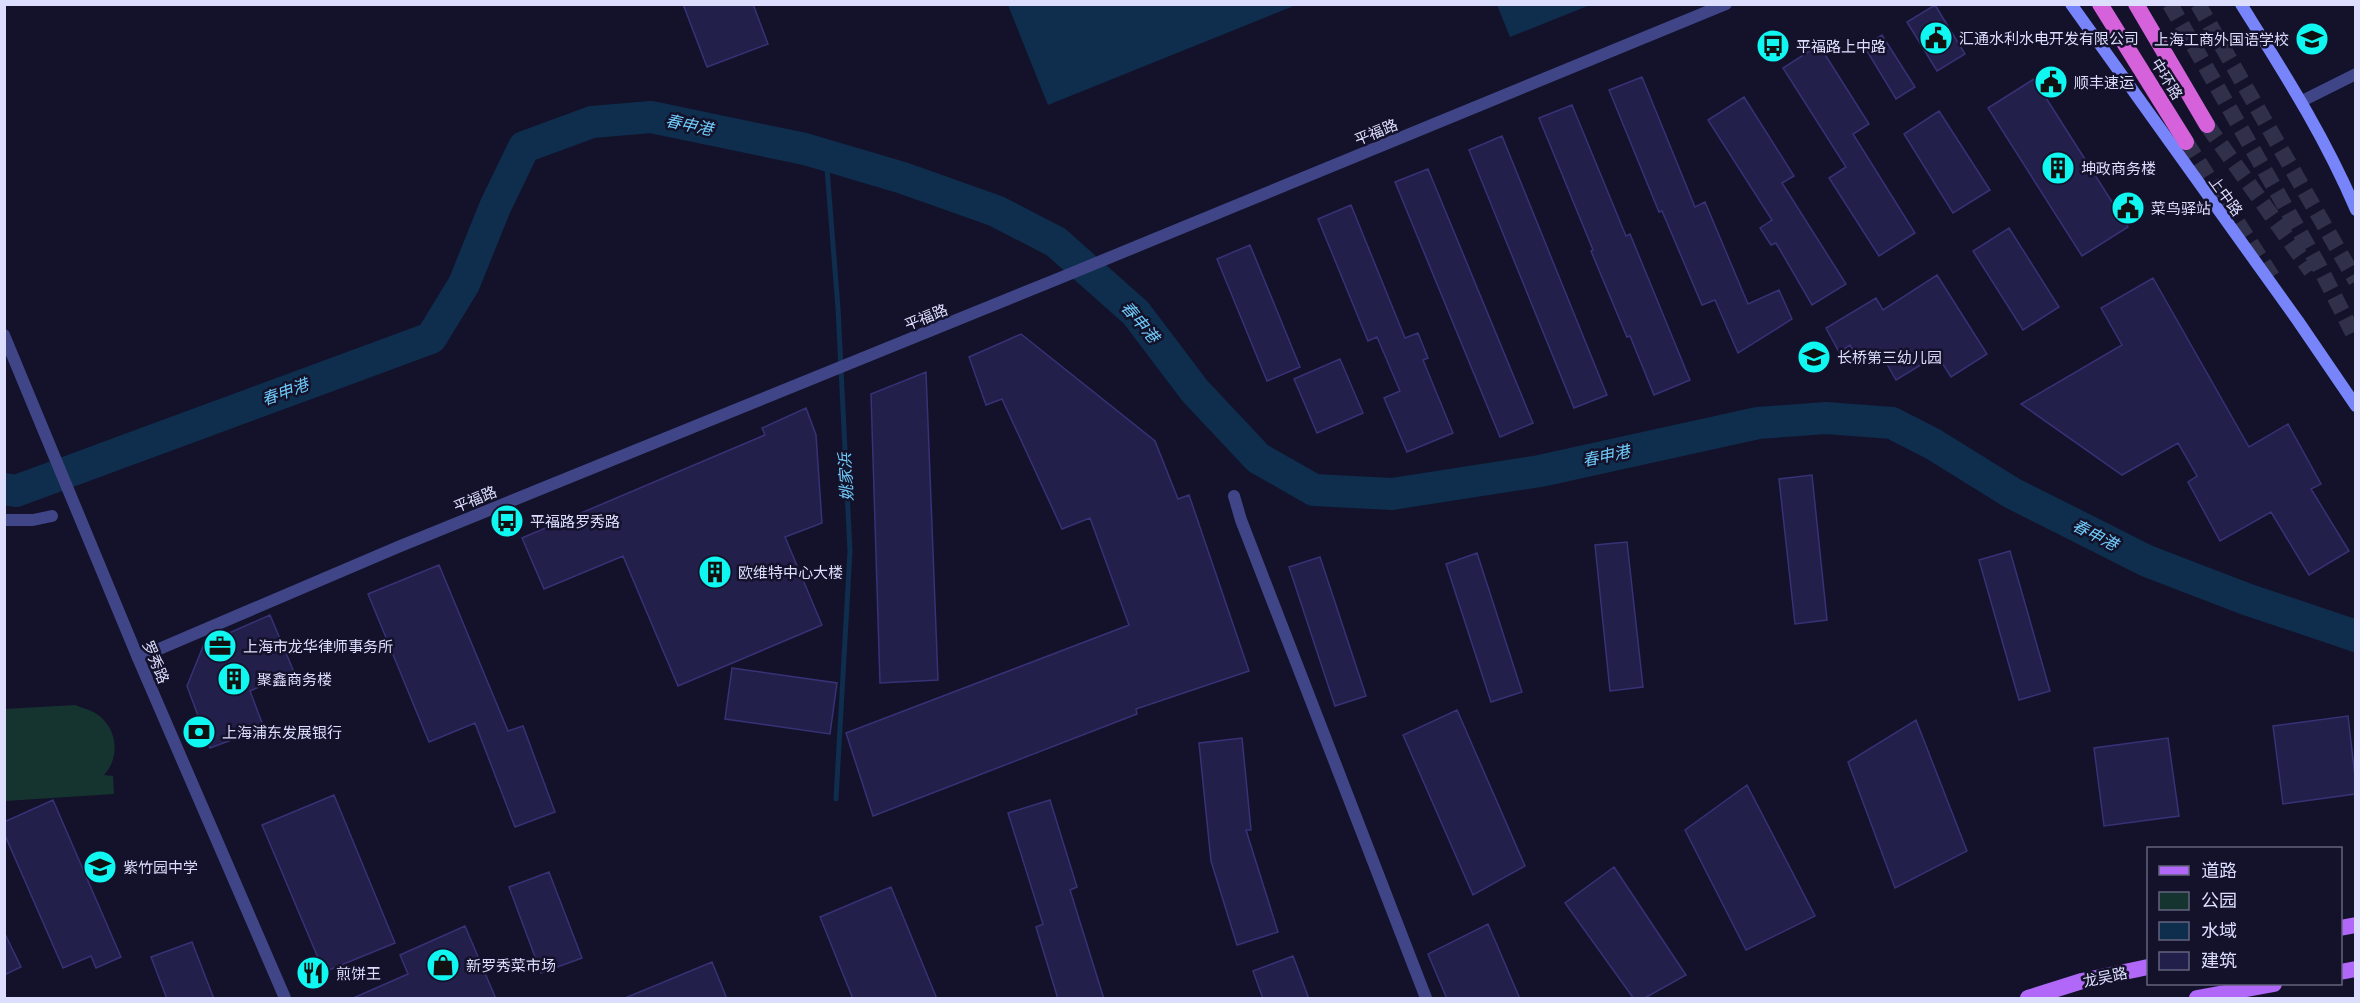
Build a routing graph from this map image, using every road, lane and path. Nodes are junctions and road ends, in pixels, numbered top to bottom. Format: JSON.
{"nodes":[{"id":1,"x":1726,"y":4,"type":"edge"},
{"id":2,"x":2071,"y":4,"type":"edge"},
{"id":3,"x":2100,"y":4,"type":"edge"},
{"id":4,"x":2136,"y":4,"type":"edge"},
{"id":5,"x":2241,"y":4,"type":"edge"},
{"id":6,"x":2355,"y":74,"type":"edge"},
{"id":7,"x":2302,"y":101,"type":"junction"},
{"id":8,"x":2208,"y":125,"type":"tunnel mouth"},
{"id":9,"x":2186,"y":142,"type":"tunnel mouth"},
{"id":10,"x":2355,"y":210,"type":"edge"},
{"id":11,"x":4,"y":335,"type":"edge"},
{"id":12,"x":2355,"y":406,"type":"edge"},
{"id":13,"x":1234,"y":496,"type":"dead end"},
{"id":14,"x":52,"y":516,"type":"dead end"},
{"id":15,"x":4,"y":520,"type":"edge"},
{"id":16,"x":138,"y":658,"type":"junction"},
{"id":17,"x":2147,"y":967,"type":"edge"},
{"id":18,"x":2269,"y":985,"type":"edge"},
{"id":19,"x":285,"y":999,"type":"edge"},
{"id":20,"x":1426,"y":999,"type":"edge"},
{"id":21,"x":2028,"y":999,"type":"edge"},
{"id":22,"x":2197,"y":999,"type":"edge"}],
"edges":[{"from":1,"to":16,"type":"street","name":"平福路"},
{"from":2,"to":12,"type":"main road","name":"上中路"},
{"from":3,"to":9,"type":"highway","name":"中环路"},
{"from":4,"to":8,"type":"highway","name":"中环路"},
{"from":5,"to":7,"type":"main road"},
{"from":6,"to":7,"type":"street"},
{"from":7,"to":10,"type":"main road"},
{"from":11,"to":16,"type":"street","name":"罗秀路"},
{"from":13,"to":20,"type":"street"},
{"from":14,"to":15,"type":"street"},
{"from":16,"to":19,"type":"street","name":"罗秀路"},
{"from":17,"to":21,"type":"main road","name":"龙吴路"},
{"from":18,"to":22,"type":"main road"}]}
